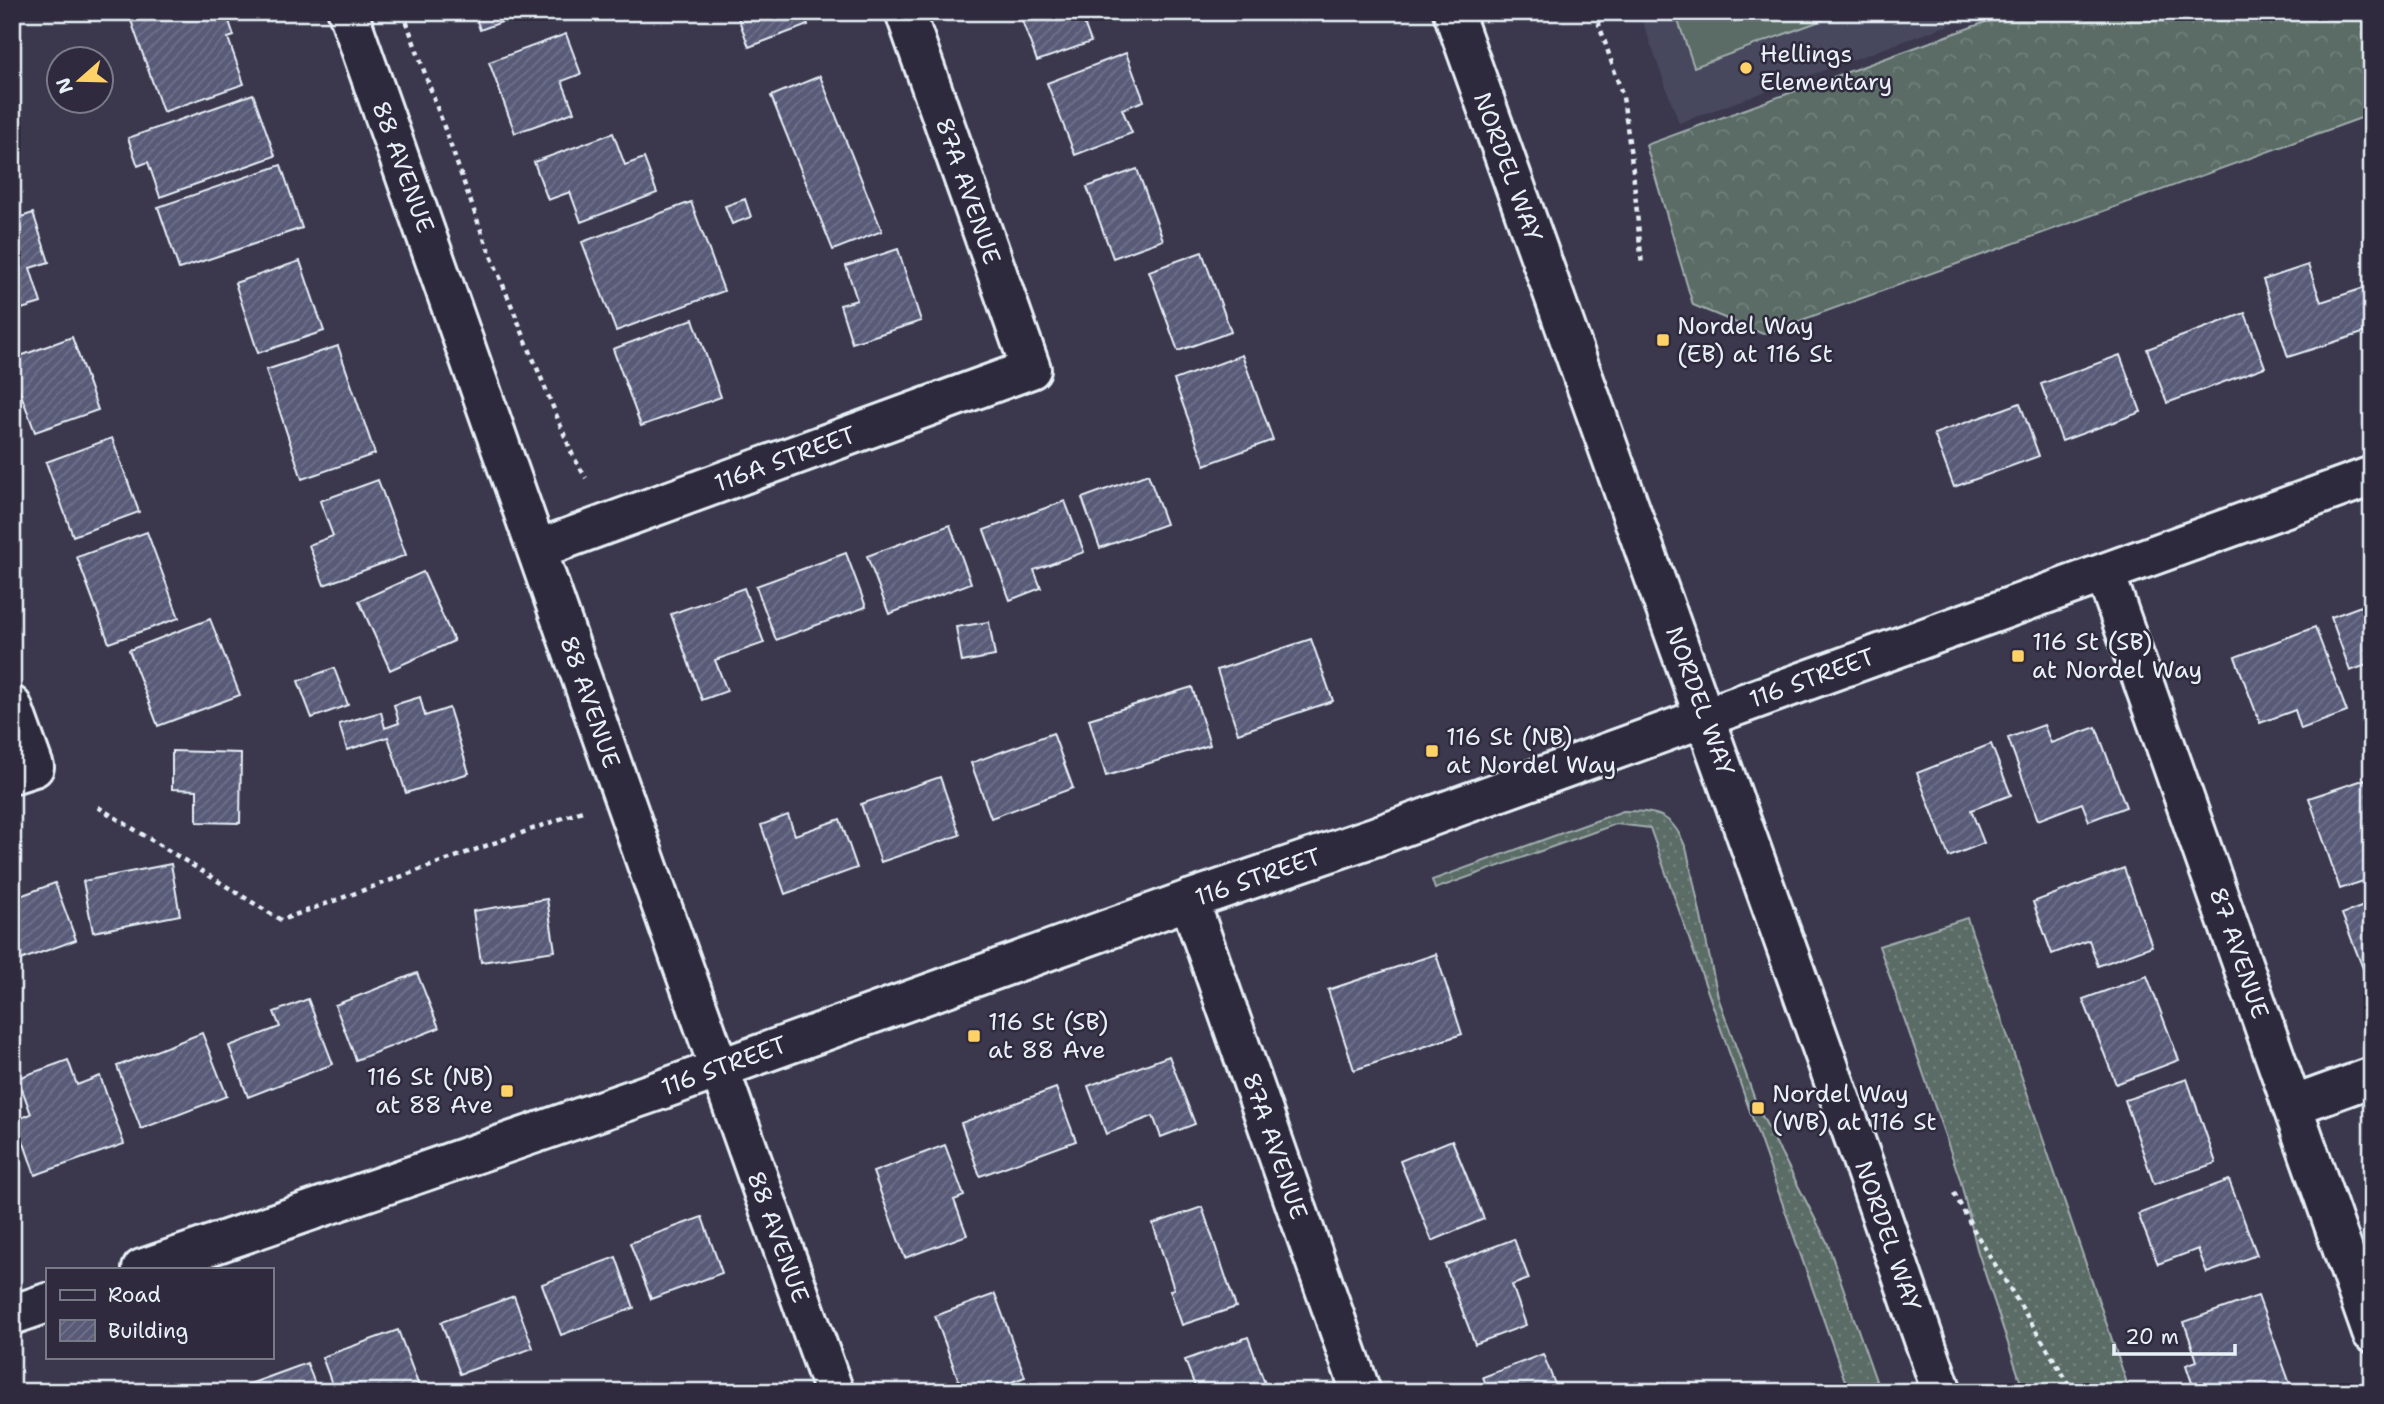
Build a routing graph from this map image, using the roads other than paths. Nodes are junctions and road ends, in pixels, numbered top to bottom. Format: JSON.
{"nodes":[{"id":1,"x":348,"y":12,"type":"edge"},
{"id":2,"x":905,"y":12,"type":"edge"},
{"id":3,"x":1453,"y":12,"type":"edge"},
{"id":4,"x":1031,"y":369,"type":"joint"},
{"id":5,"x":2372,"y":476,"type":"edge"},
{"id":6,"x":538,"y":549,"type":"junction"},
{"id":7,"x":2105,"y":573,"type":"junction"},
{"id":8,"x":12,"y":706,"type":"edge"},
{"id":9,"x":1705,"y":717,"type":"junction"},
{"id":10,"x":23,"y":770,"type":"edge"},
{"id":11,"x":1189,"y":900,"type":"junction"},
{"id":12,"x":718,"y":1068,"type":"junction"},
{"id":13,"x":2372,"y":1077,"type":"edge"},
{"id":14,"x":2292,"y":1106,"type":"junction"},
{"id":15,"x":145,"y":1268,"type":"edge"},
{"id":16,"x":46,"y":1303,"type":"edge"},
{"id":17,"x":12,"y":1315,"type":"edge"},
{"id":18,"x":2372,"y":1333,"type":"edge"},
{"id":19,"x":834,"y":1392,"type":"edge"},
{"id":20,"x":1361,"y":1392,"type":"edge"},
{"id":21,"x":1941,"y":1392,"type":"edge"}],
"edges":[{"from":1,"to":6,"type":"street","name":"88 AVENUE"},
{"from":2,"to":4,"type":"street","name":"87A AVENUE"},
{"from":3,"to":9,"type":"street","name":"NORDEL WAY"},
{"from":4,"to":6,"type":"street","name":"116A STREET"},
{"from":5,"to":7,"type":"street","name":"116 STREET"},
{"from":6,"to":12,"type":"street","name":"88 AVENUE"},
{"from":7,"to":9,"type":"street","name":"116 STREET"},
{"from":7,"to":14,"type":"street","name":"87 AVENUE"},
{"from":8,"to":10,"type":"street"},
{"from":9,"to":11,"type":"street","name":"116 STREET"},
{"from":9,"to":21,"type":"street","name":"NORDEL WAY"},
{"from":11,"to":12,"type":"street","name":"116 STREET"},
{"from":11,"to":20,"type":"street","name":"87A AVENUE"},
{"from":12,"to":15,"type":"street","name":"116 STREET"},
{"from":12,"to":19,"type":"street","name":"88 AVENUE"},
{"from":13,"to":14,"type":"street"},
{"from":14,"to":18,"type":"street","name":"87 AVENUE"},
{"from":16,"to":17,"type":"street"}]}
